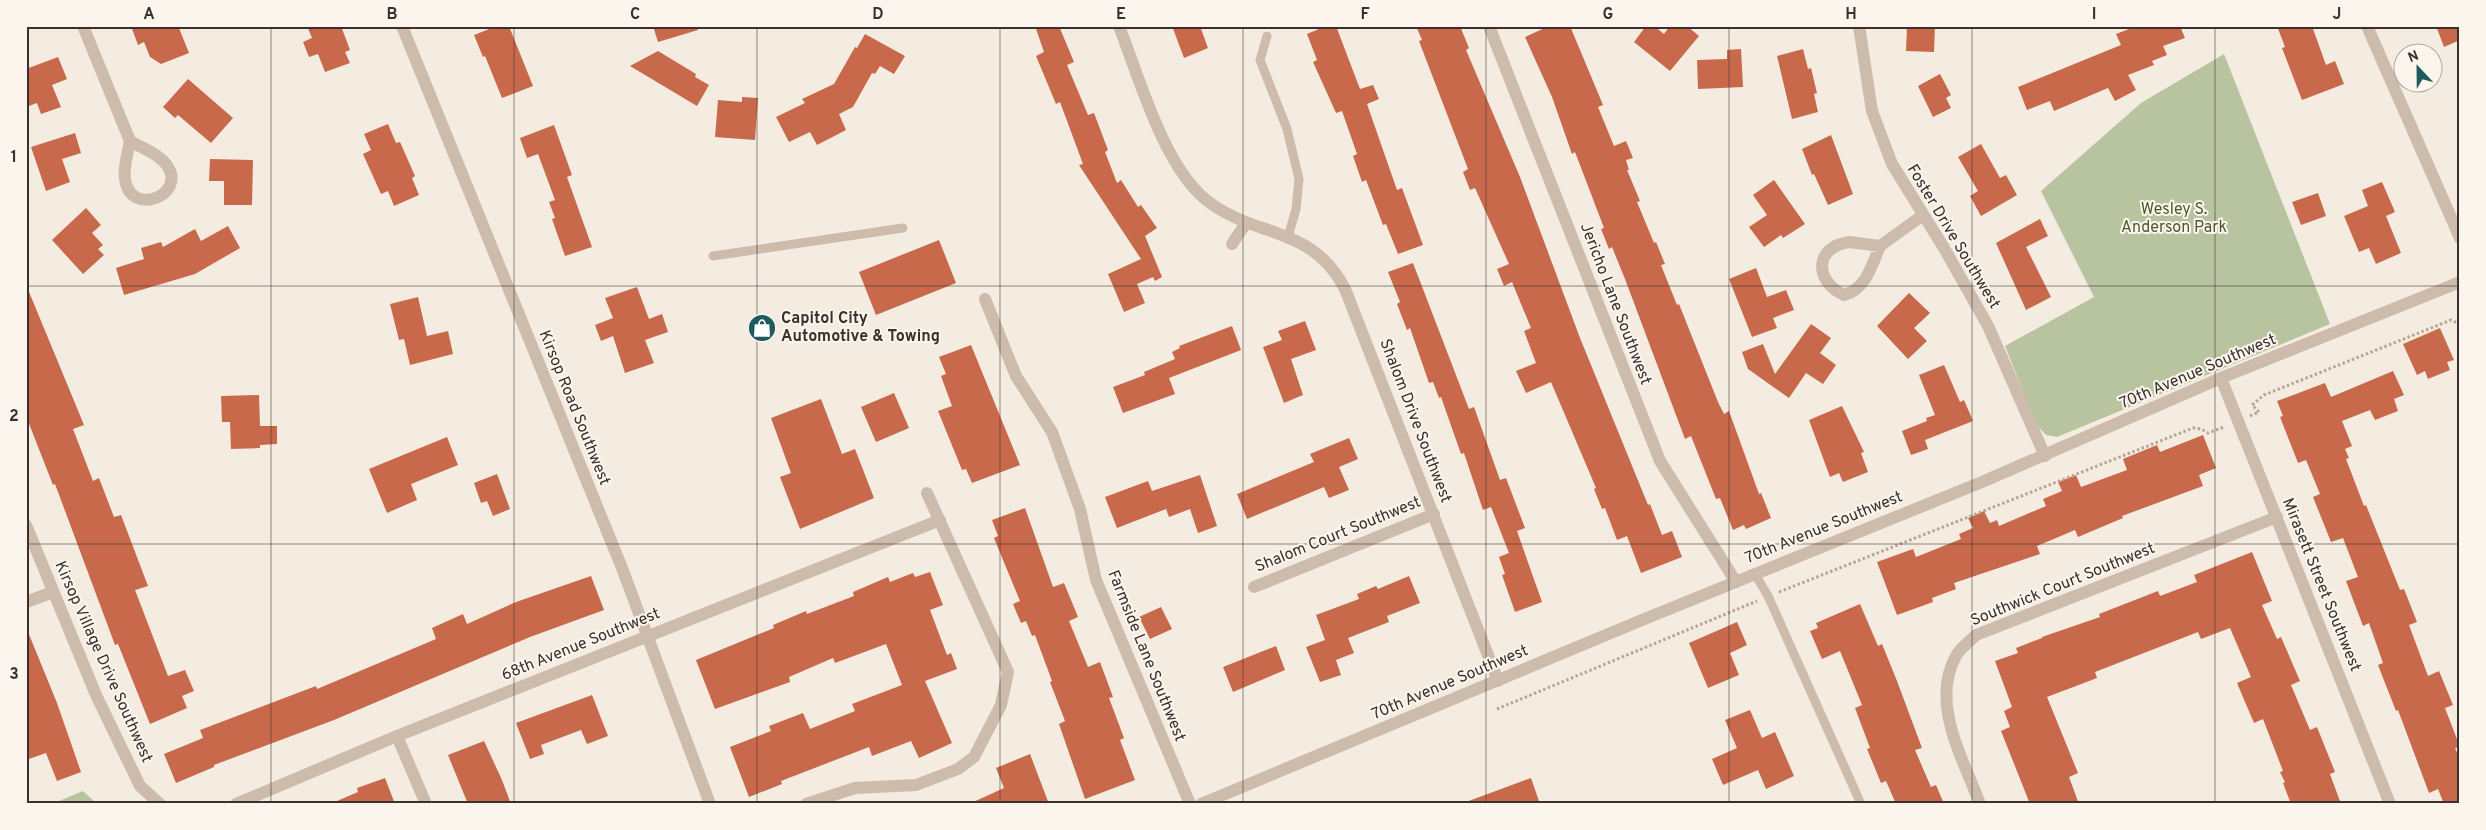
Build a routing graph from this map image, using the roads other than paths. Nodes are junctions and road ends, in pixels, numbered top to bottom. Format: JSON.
{"nodes":[{"id":1,"x":83,"y":26,"type":"edge"},
{"id":2,"x":402,"y":26,"type":"edge"},
{"id":3,"x":1119,"y":26,"type":"edge"},
{"id":4,"x":1489,"y":26,"type":"edge"},
{"id":5,"x":1859,"y":26,"type":"edge"},
{"id":6,"x":2367,"y":26,"type":"edge"},
{"id":7,"x":1267,"y":36,"type":"dead end"},
{"id":8,"x":130,"y":141,"type":"junction"},
{"id":9,"x":1923,"y":215,"type":"junction"},
{"id":10,"x":1246,"y":223,"type":"junction"},
{"id":11,"x":903,"y":228,"type":"dead end"},
{"id":12,"x":1288,"y":237,"type":"junction"},
{"id":13,"x":2460,"y":238,"type":"edge"},
{"id":14,"x":1232,"y":244,"type":"dead end"},
{"id":15,"x":1880,"y":246,"type":"junction"},
{"id":16,"x":713,"y":256,"type":"dead end"},
{"id":17,"x":2460,"y":282,"type":"edge"},
{"id":18,"x":985,"y":299,"type":"dead end"},
{"id":19,"x":2222,"y":378,"type":"junction"},
{"id":20,"x":2045,"y":456,"type":"junction"},
{"id":21,"x":927,"y":493,"type":"dead end"},
{"id":22,"x":1434,"y":514,"type":"junction"},
{"id":23,"x":2277,"y":517,"type":"junction"},
{"id":24,"x":940,"y":520,"type":"junction"},
{"id":25,"x":26,"y":525,"type":"edge"},
{"id":26,"x":1755,"y":574,"type":"junction"},
{"id":27,"x":1736,"y":582,"type":"junction"},
{"id":28,"x":1254,"y":587,"type":"dead end"},
{"id":29,"x":53,"y":592,"type":"junction"},
{"id":30,"x":26,"y":602,"type":"edge"},
{"id":31,"x":647,"y":636,"type":"junction"},
{"id":32,"x":1498,"y":681,"type":"junction"},
{"id":33,"x":397,"y":736,"type":"junction"},
{"id":34,"x":160,"y":804,"type":"edge"},
{"id":35,"x":236,"y":804,"type":"edge"},
{"id":36,"x":426,"y":804,"type":"edge"},
{"id":37,"x":710,"y":804,"type":"edge"},
{"id":38,"x":806,"y":804,"type":"edge"},
{"id":39,"x":1190,"y":804,"type":"edge"},
{"id":40,"x":1201,"y":804,"type":"edge"},
{"id":41,"x":1861,"y":804,"type":"edge"},
{"id":42,"x":1980,"y":804,"type":"edge"},
{"id":43,"x":2390,"y":804,"type":"edge"}],
"edges":[{"from":1,"to":8,"type":"street"},
{"from":2,"to":31,"type":"street","name":"Kirsop Road Southwest"},
{"from":3,"to":10,"type":"street","name":"Shalom Drive Southwest"},
{"from":4,"to":27,"type":"street","name":"Jericho Lane Southwest"},
{"from":5,"to":9,"type":"street","name":"Foster Drive Southwest"},
{"from":6,"to":13,"type":"street"},
{"from":7,"to":12,"type":"lane"},
{"from":8,"to":8,"type":"street"},
{"from":9,"to":15,"type":"street"},
{"from":9,"to":20,"type":"street","name":"Foster Drive Southwest"},
{"from":10,"to":12,"type":"street","name":"Shalom Drive Southwest"},
{"from":10,"to":14,"type":"street"},
{"from":11,"to":16,"type":"lane"},
{"from":12,"to":22,"type":"street","name":"Shalom Drive Southwest"},
{"from":15,"to":15,"type":"street"},
{"from":17,"to":19,"type":"street","name":"70th Avenue Southwest"},
{"from":18,"to":39,"type":"street","name":"Farmside Lane Southwest"},
{"from":19,"to":20,"type":"street","name":"70th Avenue Southwest"},
{"from":19,"to":23,"type":"street","name":"Mirasett Street Southwest"},
{"from":20,"to":26,"type":"street","name":"70th Avenue Southwest"},
{"from":21,"to":24,"type":"street"},
{"from":22,"to":28,"type":"street","name":"Shalom Court Southwest"},
{"from":22,"to":32,"type":"street","name":"Shalom Drive Southwest"},
{"from":23,"to":42,"type":"street","name":"Southwick Court Southwest"},
{"from":23,"to":43,"type":"street","name":"Mirasett Street Southwest"},
{"from":24,"to":31,"type":"street","name":"68th Avenue Southwest"},
{"from":24,"to":38,"type":"street"},
{"from":25,"to":29,"type":"street","name":"Kirsop Village Drive Southwest"},
{"from":26,"to":27,"type":"street","name":"70th Avenue Southwest"},
{"from":26,"to":41,"type":"lane"},
{"from":27,"to":32,"type":"street","name":"70th Avenue Southwest"},
{"from":29,"to":30,"type":"street"},
{"from":29,"to":34,"type":"street","name":"Kirsop Village Drive Southwest"},
{"from":31,"to":33,"type":"street","name":"68th Avenue Southwest"},
{"from":31,"to":37,"type":"street","name":"Kirsop Road Southwest"},
{"from":32,"to":40,"type":"street","name":"70th Avenue Southwest"},
{"from":33,"to":35,"type":"street","name":"68th Avenue Southwest"},
{"from":33,"to":36,"type":"street"}]}
